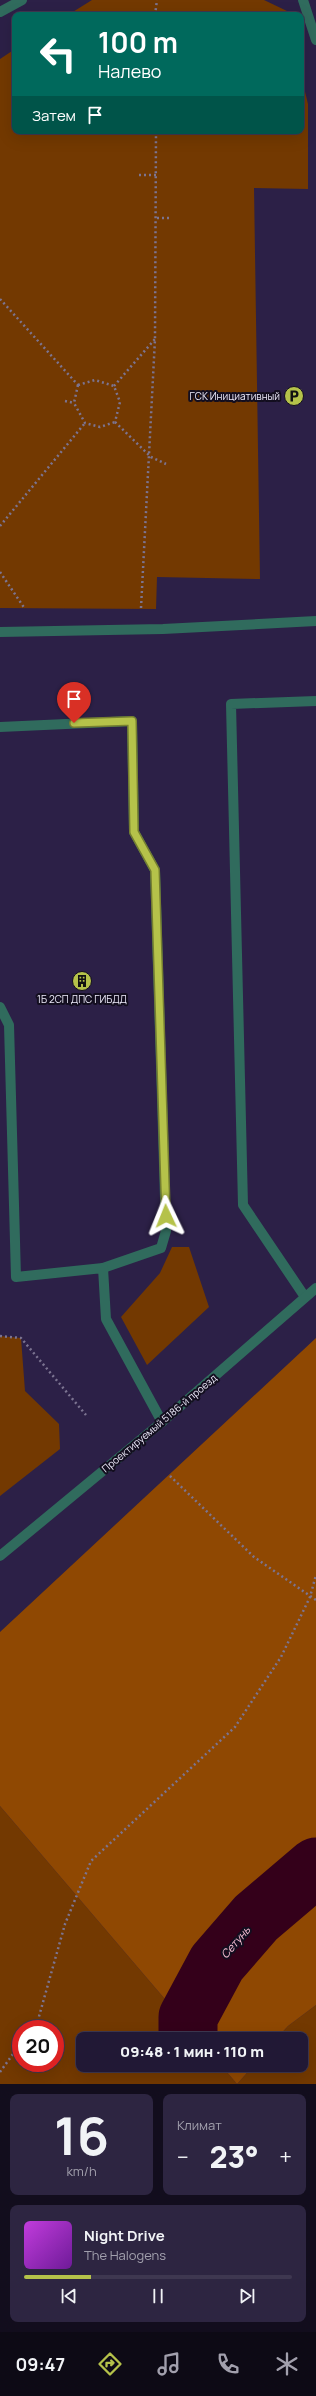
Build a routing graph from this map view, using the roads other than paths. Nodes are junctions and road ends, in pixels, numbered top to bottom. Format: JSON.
{"nodes":[{"id":1,"x":22,"y":0,"type":"edge"},
{"id":2,"x":303,"y":0,"type":"edge"},
{"id":3,"x":0,"y":12,"type":"edge"},
{"id":4,"x":316,"y":40,"type":"edge"},
{"id":5,"x":316,"y":621,"type":"edge"},
{"id":6,"x":0,"y":632,"type":"edge"},
{"id":7,"x":316,"y":702,"type":"edge"},
{"id":8,"x":0,"y":727,"type":"edge"},
{"id":9,"x":0,"y":1007,"type":"edge"},
{"id":10,"x":103,"y":1268,"type":"junction"},
{"id":11,"x":316,"y":1288,"type":"edge"},
{"id":12,"x":306,"y":1297,"type":"junction"},
{"id":13,"x":162,"y":1422,"type":"junction"},
{"id":14,"x":0,"y":1556,"type":"edge"}],
"edges":[{"from":1,"to":3,"type":"street"},
{"from":2,"to":4,"type":"street"},
{"from":5,"to":6,"type":"street"},
{"from":7,"to":12,"type":"street"},
{"from":8,"to":10,"type":"street"},
{"from":9,"to":10,"type":"street"},
{"from":10,"to":13,"type":"street"},
{"from":11,"to":12,"type":"street","name":"Проектируемый 5186-й проезд"},
{"from":12,"to":13,"type":"street","name":"Проектируемый 5186-й проезд"},
{"from":13,"to":14,"type":"street","name":"Проектируемый 5186-й проезд"}]}
